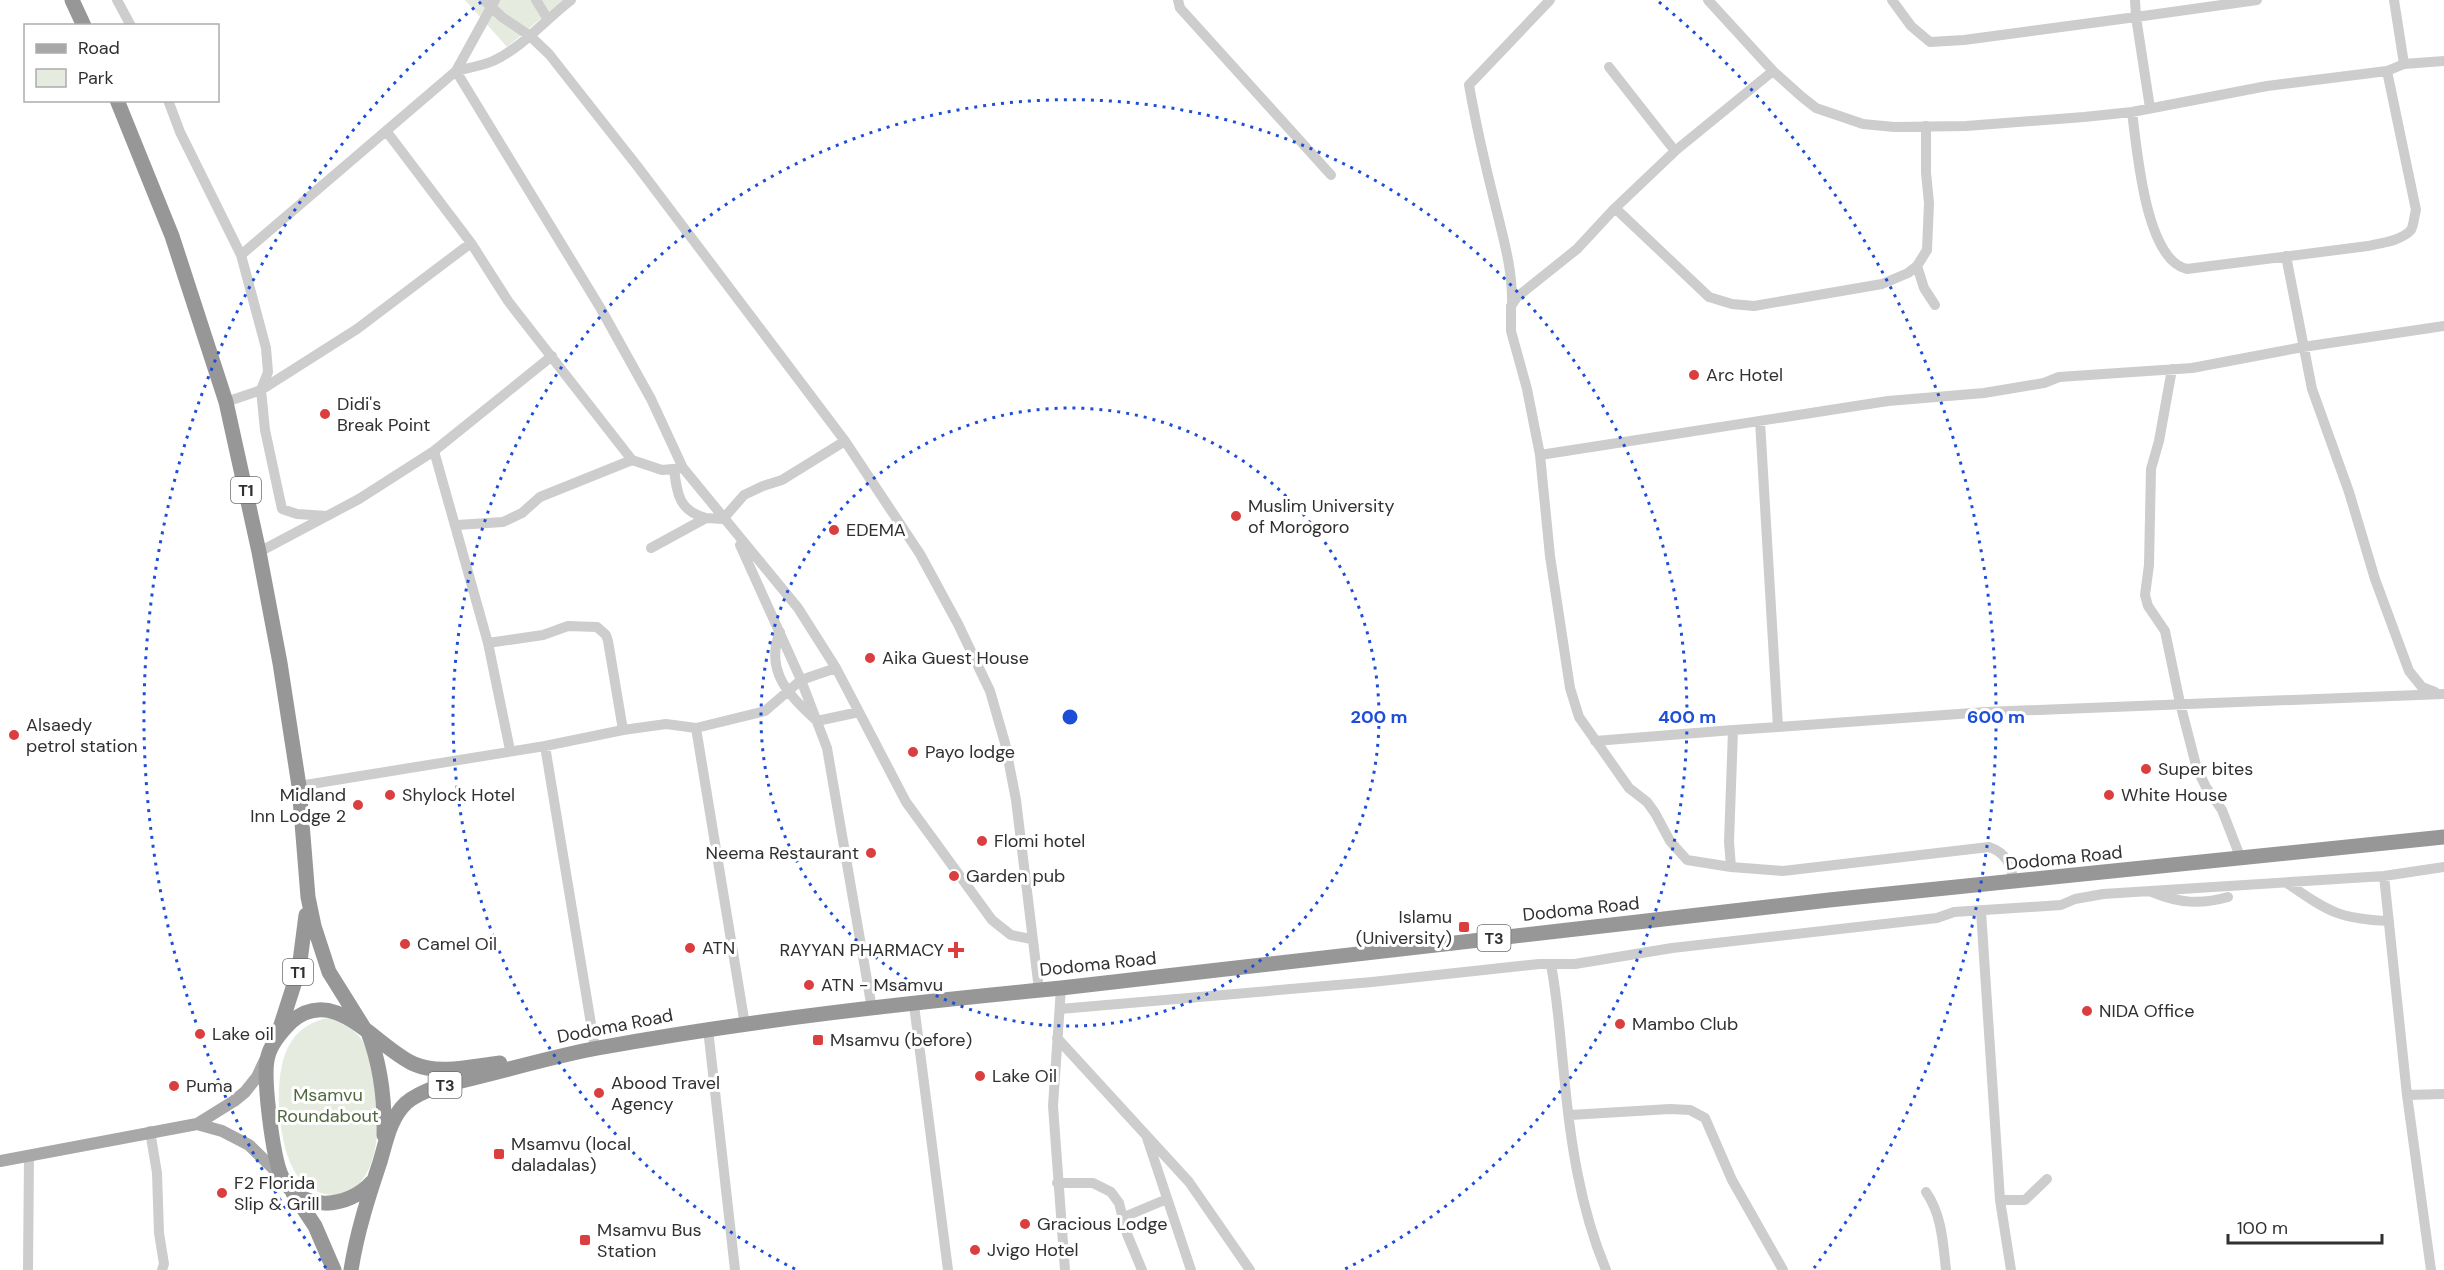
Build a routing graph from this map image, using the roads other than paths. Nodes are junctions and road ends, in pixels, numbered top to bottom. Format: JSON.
{"nodes":[{"id":1,"x":72,"y":0,"type":"edge"},
{"id":2,"x":117,"y":0,"type":"edge"},
{"id":3,"x":536,"y":0,"type":"edge"},
{"id":4,"x":571,"y":0,"type":"edge"},
{"id":5,"x":1179,"y":0,"type":"edge"},
{"id":6,"x":1550,"y":0,"type":"edge"},
{"id":7,"x":1708,"y":0,"type":"edge"},
{"id":8,"x":1892,"y":0,"type":"edge"},
{"id":9,"x":2135,"y":0,"type":"edge"},
{"id":10,"x":2257,"y":0,"type":"edge"},
{"id":11,"x":2394,"y":0,"type":"edge"},
{"id":12,"x":490,"y":2,"type":"edge"},
{"id":13,"x":2136,"y":17,"type":"junction"},
{"id":14,"x":547,"y":18,"type":"junction"},
{"id":15,"x":83,"y":24,"type":"edge"},
{"id":16,"x":129,"y":24,"type":"edge"},
{"id":17,"x":530,"y":36,"type":"junction"},
{"id":18,"x":2444,"y":61,"type":"edge"},
{"id":19,"x":2404,"y":64,"type":"junction"},
{"id":20,"x":1609,"y":67,"type":"dead end"},
{"id":21,"x":456,"y":71,"type":"junction"},
{"id":22,"x":1773,"y":71,"type":"junction"},
{"id":23,"x":2387,"y":72,"type":"junction"},
{"id":24,"x":118,"y":102,"type":"edge"},
{"id":25,"x":169,"y":102,"type":"edge"},
{"id":26,"x":2150,"y":108,"type":"junction"},
{"id":27,"x":2132,"y":112,"type":"junction"},
{"id":28,"x":1926,"y":126,"type":"junction"},
{"id":29,"x":387,"y":132,"type":"junction"},
{"id":30,"x":1675,"y":151,"type":"junction"},
{"id":31,"x":1331,"y":175,"type":"dead end"},
{"id":32,"x":1615,"y":208,"type":"junction"},
{"id":33,"x":471,"y":243,"type":"junction"},
{"id":34,"x":241,"y":255,"type":"junction"},
{"id":35,"x":2286,"y":256,"type":"junction"},
{"id":36,"x":1917,"y":266,"type":"junction"},
{"id":37,"x":1935,"y":305,"type":"dead end"},
{"id":38,"x":1511,"y":306,"type":"junction"},
{"id":39,"x":2444,"y":326,"type":"edge"},
{"id":40,"x":2303,"y":347,"type":"junction"},
{"id":41,"x":552,"y":356,"type":"junction"},
{"id":42,"x":2172,"y":369,"type":"junction"},
{"id":43,"x":261,"y":390,"type":"junction"},
{"id":44,"x":226,"y":402,"type":"junction"},
{"id":45,"x":1760,"y":420,"type":"junction"},
{"id":46,"x":845,"y":441,"type":"junction"},
{"id":47,"x":434,"y":451,"type":"junction"},
{"id":48,"x":1540,"y":455,"type":"junction"},
{"id":49,"x":632,"y":460,"type":"junction"},
{"id":50,"x":678,"y":469,"type":"junction"},
{"id":51,"x":327,"y":516,"type":"junction"},
{"id":52,"x":706,"y":518,"type":"junction"},
{"id":53,"x":723,"y":519,"type":"junction"},
{"id":54,"x":457,"y":525,"type":"junction"},
{"id":55,"x":735,"y":533,"type":"junction"},
{"id":56,"x":651,"y":548,"type":"dead end"},
{"id":57,"x":259,"y":552,"type":"junction"},
{"id":58,"x":780,"y":632,"type":"junction"},
{"id":59,"x":488,"y":643,"type":"junction"},
{"id":60,"x":836,"y":668,"type":"junction"},
{"id":61,"x":801,"y":680,"type":"junction"},
{"id":62,"x":786,"y":692,"type":"junction"},
{"id":63,"x":2443,"y":694,"type":"edge"},
{"id":64,"x":2180,"y":703,"type":"junction"},
{"id":65,"x":859,"y":712,"type":"junction"},
{"id":66,"x":817,"y":721,"type":"junction"},
{"id":67,"x":1778,"y":727,"type":"junction"},
{"id":68,"x":696,"y":728,"type":"junction"},
{"id":69,"x":623,"y":730,"type":"junction"},
{"id":70,"x":1733,"y":730,"type":"junction"},
{"id":71,"x":1595,"y":741,"type":"junction"},
{"id":72,"x":544,"y":746,"type":"junction"},
{"id":73,"x":510,"y":750,"type":"junction"},
{"id":74,"x":299,"y":786,"type":"junction"},
{"id":75,"x":2444,"y":837,"type":"edge"},
{"id":76,"x":2241,"y":859,"type":"junction"},
{"id":77,"x":1731,"y":867,"type":"junction"},
{"id":78,"x":2444,"y":867,"type":"edge"},
{"id":79,"x":2384,"y":876,"type":"junction"},
{"id":80,"x":2014,"y":883,"type":"junction"},
{"id":81,"x":2287,"y":883,"type":"junction"},
{"id":82,"x":2146,"y":890,"type":"junction"},
{"id":83,"x":308,"y":897,"type":"junction"},
{"id":84,"x":2228,"y":897,"type":"dead end"},
{"id":85,"x":1981,"y":911,"type":"junction"},
{"id":86,"x":2389,"y":921,"type":"junction"},
{"id":87,"x":1031,"y":939,"type":"junction"},
{"id":88,"x":1551,"y":964,"type":"junction"},
{"id":89,"x":1061,"y":988,"type":"junction"},
{"id":90,"x":1039,"y":990,"type":"junction"},
{"id":91,"x":914,"y":1005,"type":"junction"},
{"id":92,"x":872,"y":1009,"type":"junction"},
{"id":93,"x":1060,"y":1009,"type":"junction"},
{"id":94,"x":745,"y":1025,"type":"junction"},
{"id":95,"x":708,"y":1029,"type":"junction"},
{"id":96,"x":366,"y":1030,"type":"junction"},
{"id":97,"x":1057,"y":1038,"type":"junction"},
{"id":98,"x":595,"y":1048,"type":"junction"},
{"id":99,"x":271,"y":1050,"type":"junction"},
{"id":100,"x":546,"y":1059,"type":"junction"},
{"id":101,"x":2444,"y":1094,"type":"edge"},
{"id":102,"x":2407,"y":1095,"type":"junction"},
{"id":103,"x":1570,"y":1115,"type":"junction"},
{"id":104,"x":196,"y":1124,"type":"junction"},
{"id":105,"x":150,"y":1131,"type":"junction"},
{"id":106,"x":1146,"y":1132,"type":"junction"},
{"id":107,"x":29,"y":1155,"type":"junction"},
{"id":108,"x":381,"y":1159,"type":"junction"},
{"id":109,"x":0,"y":1161,"type":"edge"},
{"id":110,"x":2047,"y":1179,"type":"dead end"},
{"id":111,"x":374,"y":1180,"type":"junction"},
{"id":112,"x":285,"y":1181,"type":"junction"},
{"id":113,"x":1057,"y":1183,"type":"junction"},
{"id":114,"x":1926,"y":1192,"type":"dead end"},
{"id":115,"x":1167,"y":1199,"type":"junction"},
{"id":116,"x":2000,"y":1200,"type":"junction"},
{"id":117,"x":1124,"y":1218,"type":"junction"},
{"id":118,"x":28,"y":1270,"type":"edge"},
{"id":119,"x":162,"y":1270,"type":"edge"},
{"id":120,"x":334,"y":1270,"type":"edge"},
{"id":121,"x":351,"y":1270,"type":"edge"},
{"id":122,"x":735,"y":1270,"type":"edge"},
{"id":123,"x":948,"y":1270,"type":"edge"},
{"id":124,"x":1065,"y":1270,"type":"edge"},
{"id":125,"x":1142,"y":1270,"type":"edge"},
{"id":126,"x":1191,"y":1270,"type":"edge"},
{"id":127,"x":1250,"y":1270,"type":"edge"},
{"id":128,"x":1606,"y":1270,"type":"edge"},
{"id":129,"x":1783,"y":1270,"type":"edge"},
{"id":130,"x":1946,"y":1270,"type":"edge"},
{"id":131,"x":2011,"y":1270,"type":"edge"},
{"id":132,"x":2431,"y":1270,"type":"edge"}],
"edges":[{"from":1,"to":15,"type":"highway"},
{"from":2,"to":16,"type":"street"},
{"from":3,"to":14,"type":"street"},
{"from":4,"to":14,"type":"street"},
{"from":5,"to":31,"type":"street"},
{"from":6,"to":38,"type":"street"},
{"from":7,"to":22,"type":"street"},
{"from":8,"to":13,"type":"street"},
{"from":9,"to":13,"type":"street"},
{"from":10,"to":13,"type":"street"},
{"from":11,"to":19,"type":"street"},
{"from":12,"to":17,"type":"street"},
{"from":12,"to":21,"type":"street"},
{"from":13,"to":26,"type":"street"},
{"from":14,"to":17,"type":"street"},
{"from":17,"to":21,"type":"street"},
{"from":17,"to":46,"type":"street"},
{"from":18,"to":19,"type":"street"},
{"from":19,"to":23,"type":"street"},
{"from":20,"to":30,"type":"street"},
{"from":21,"to":29,"type":"street"},
{"from":21,"to":50,"type":"street"},
{"from":22,"to":28,"type":"street"},
{"from":22,"to":30,"type":"street"},
{"from":23,"to":26,"type":"street"},
{"from":23,"to":35,"type":"street"},
{"from":24,"to":44,"type":"highway","number":"T1"},
{"from":25,"to":34,"type":"street"},
{"from":26,"to":27,"type":"street"},
{"from":27,"to":28,"type":"street"},
{"from":27,"to":35,"type":"street"},
{"from":28,"to":36,"type":"street"},
{"from":29,"to":33,"type":"street"},
{"from":29,"to":34,"type":"street"},
{"from":30,"to":32,"type":"street"},
{"from":32,"to":36,"type":"street"},
{"from":32,"to":38,"type":"street"},
{"from":33,"to":41,"type":"street"},
{"from":33,"to":43,"type":"street"},
{"from":34,"to":43,"type":"street"},
{"from":35,"to":40,"type":"street"},
{"from":36,"to":37,"type":"street"},
{"from":38,"to":48,"type":"street"},
{"from":39,"to":40,"type":"street"},
{"from":40,"to":42,"type":"street"},
{"from":40,"to":63,"type":"street"},
{"from":41,"to":47,"type":"street"},
{"from":41,"to":49,"type":"street"},
{"from":42,"to":45,"type":"street"},
{"from":42,"to":64,"type":"street"},
{"from":43,"to":44,"type":"street"},
{"from":43,"to":51,"type":"street"},
{"from":44,"to":57,"type":"highway","number":"T1"},
{"from":45,"to":48,"type":"street"},
{"from":45,"to":67,"type":"street"},
{"from":46,"to":53,"type":"street"},
{"from":46,"to":87,"type":"street"},
{"from":47,"to":51,"type":"street"},
{"from":47,"to":54,"type":"street"},
{"from":48,"to":71,"type":"street"},
{"from":49,"to":50,"type":"street"},
{"from":49,"to":54,"type":"street"},
{"from":50,"to":52,"type":"street"},
{"from":50,"to":53,"type":"street"},
{"from":51,"to":57,"type":"street"},
{"from":52,"to":53,"type":"street"},
{"from":52,"to":56,"type":"street"},
{"from":53,"to":55,"type":"street"},
{"from":54,"to":59,"type":"street"},
{"from":55,"to":58,"type":"street"},
{"from":55,"to":60,"type":"street"},
{"from":57,"to":74,"type":"highway","number":"T1"},
{"from":58,"to":61,"type":"street"},
{"from":58,"to":62,"type":"street"},
{"from":59,"to":69,"type":"street"},
{"from":59,"to":73,"type":"street"},
{"from":60,"to":61,"type":"street"},
{"from":60,"to":65,"type":"street"},
{"from":61,"to":62,"type":"street"},
{"from":61,"to":66,"type":"street"},
{"from":62,"to":66,"type":"street"},
{"from":62,"to":68,"type":"street"},
{"from":63,"to":64,"type":"street"},
{"from":64,"to":67,"type":"street"},
{"from":64,"to":76,"type":"street"},
{"from":65,"to":66,"type":"street"},
{"from":65,"to":87,"type":"street"},
{"from":66,"to":92,"type":"street"},
{"from":67,"to":70,"type":"street"},
{"from":68,"to":69,"type":"street"},
{"from":68,"to":94,"type":"street"},
{"from":69,"to":72,"type":"street"},
{"from":70,"to":71,"type":"street"},
{"from":70,"to":77,"type":"street"},
{"from":71,"to":77,"type":"street"},
{"from":72,"to":73,"type":"street"},
{"from":72,"to":98,"type":"street"},
{"from":73,"to":74,"type":"street"},
{"from":74,"to":83,"type":"highway","number":"T1"},
{"from":75,"to":76,"type":"highway","name":"Dodoma Road","number":"T3"},
{"from":76,"to":80,"type":"highway","name":"Dodoma Road","number":"T3"},
{"from":77,"to":80,"type":"street"},
{"from":78,"to":79,"type":"street"},
{"from":79,"to":81,"type":"street"},
{"from":79,"to":86,"type":"street"},
{"from":80,"to":89,"type":"highway","name":"Dodoma Road","number":"T3"},
{"from":81,"to":82,"type":"street"},
{"from":81,"to":86,"type":"street"},
{"from":82,"to":84,"type":"street"},
{"from":82,"to":85,"type":"street"},
{"from":83,"to":96,"type":"highway","number":"T1"},
{"from":83,"to":99,"type":"highway","number":"T1"},
{"from":85,"to":88,"type":"street"},
{"from":85,"to":116,"type":"street"},
{"from":86,"to":102,"type":"street"},
{"from":87,"to":90,"type":"street"},
{"from":88,"to":93,"type":"street"},
{"from":88,"to":103,"type":"street"},
{"from":89,"to":90,"type":"highway","name":"Dodoma Road","number":"T3"},
{"from":89,"to":93,"type":"street"},
{"from":90,"to":91,"type":"highway","name":"Dodoma Road","number":"T3"},
{"from":91,"to":92,"type":"highway","name":"Dodoma Road","number":"T3"},
{"from":91,"to":123,"type":"street"},
{"from":92,"to":94,"type":"highway","name":"Dodoma Road","number":"T3"},
{"from":93,"to":97,"type":"street"},
{"from":94,"to":95,"type":"highway","name":"Dodoma Road","number":"T3"},
{"from":95,"to":98,"type":"highway","name":"Dodoma Road","number":"T3"},
{"from":95,"to":122,"type":"street"},
{"from":96,"to":99,"type":"highway","number":"T1"},
{"from":96,"to":100,"type":"highway","name":"Dodoma Road","number":"T3"},
{"from":96,"to":108,"type":"highway","number":"T1"},
{"from":97,"to":106,"type":"street"},
{"from":97,"to":113,"type":"street"},
{"from":98,"to":100,"type":"highway","name":"Dodoma Road","number":"T3"},
{"from":99,"to":104,"type":"main road"},
{"from":99,"to":112,"type":"highway","number":"T1"},
{"from":100,"to":108,"type":"highway","name":"Dodoma Road","number":"T3"},
{"from":101,"to":102,"type":"street"},
{"from":102,"to":132,"type":"street"},
{"from":103,"to":128,"type":"street"},
{"from":103,"to":129,"type":"street"},
{"from":104,"to":105,"type":"main road"},
{"from":104,"to":112,"type":"main road"},
{"from":105,"to":107,"type":"main road"},
{"from":105,"to":119,"type":"street"},
{"from":106,"to":115,"type":"street"},
{"from":106,"to":127,"type":"street"},
{"from":107,"to":109,"type":"main road"},
{"from":107,"to":118,"type":"street"},
{"from":108,"to":111,"type":"highway","number":"T1"},
{"from":110,"to":116,"type":"street"},
{"from":111,"to":112,"type":"highway"},
{"from":111,"to":121,"type":"highway","number":"T1"},
{"from":112,"to":120,"type":"highway","number":"T1"},
{"from":113,"to":117,"type":"street"},
{"from":113,"to":124,"type":"street"},
{"from":114,"to":130,"type":"street"},
{"from":115,"to":117,"type":"street"},
{"from":115,"to":126,"type":"street"},
{"from":116,"to":131,"type":"street"},
{"from":117,"to":125,"type":"street"}]}
